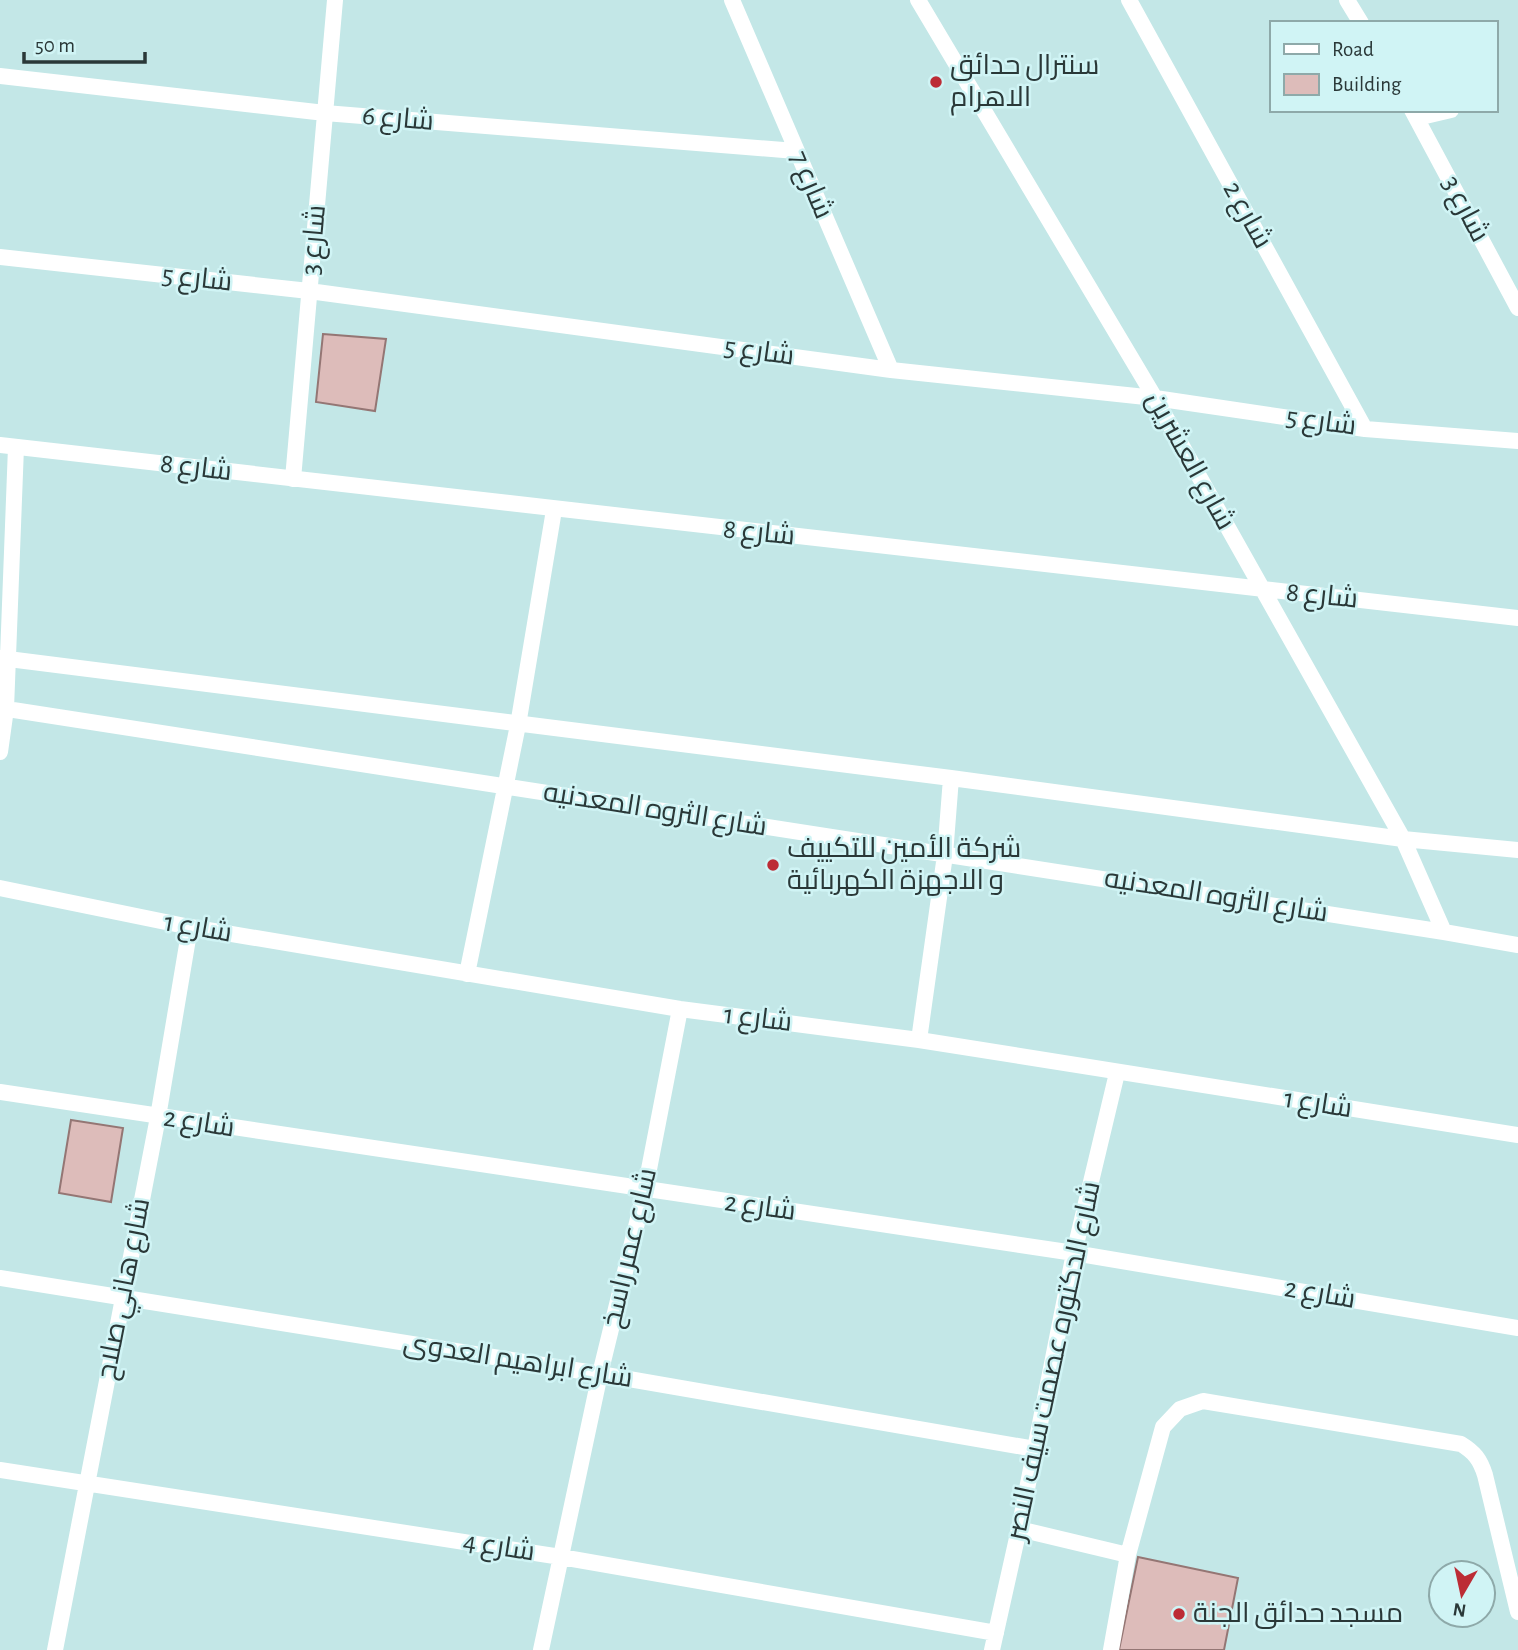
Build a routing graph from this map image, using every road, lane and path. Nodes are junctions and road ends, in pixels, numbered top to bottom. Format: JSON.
{"nodes":[{"id":1,"x":335,"y":0,"type":"edge"},
{"id":2,"x":732,"y":0,"type":"edge"},
{"id":3,"x":918,"y":0,"type":"edge"},
{"id":4,"x":1129,"y":0,"type":"edge"},
{"id":5,"x":1348,"y":0,"type":"edge"},
{"id":6,"x":1360,"y":21,"type":"edge"},
{"id":7,"x":0,"y":76,"type":"edge"},
{"id":8,"x":1432,"y":112,"type":"edge"},
{"id":9,"x":325,"y":113,"type":"junction"},
{"id":10,"x":1414,"y":114,"type":"edge"},
{"id":11,"x":796,"y":150,"type":"junction"},
{"id":12,"x":0,"y":257,"type":"edge"},
{"id":13,"x":309,"y":291,"type":"junction"},
{"id":14,"x":1518,"y":308,"type":"edge"},
{"id":15,"x":891,"y":370,"type":"junction"},
{"id":16,"x":1155,"y":398,"type":"junction"},
{"id":17,"x":1365,"y":429,"type":"junction"},
{"id":18,"x":1518,"y":441,"type":"edge"},
{"id":19,"x":8,"y":446,"type":"edge"},
{"id":20,"x":293,"y":479,"type":"junction"},
{"id":21,"x":554,"y":510,"type":"junction"},
{"id":22,"x":1262,"y":589,"type":"junction"},
{"id":23,"x":1518,"y":618,"type":"edge"},
{"id":24,"x":4,"y":659,"type":"edge"},
{"id":25,"x":3,"y":708,"type":"edge"},
{"id":26,"x":519,"y":724,"type":"junction"},
{"id":27,"x":0,"y":752,"type":"edge"},
{"id":28,"x":951,"y":778,"type":"junction"},
{"id":29,"x":506,"y":788,"type":"junction"},
{"id":30,"x":1403,"y":839,"type":"junction"},
{"id":31,"x":1518,"y":850,"type":"edge"},
{"id":32,"x":945,"y":855,"type":"junction"},
{"id":33,"x":0,"y":888,"type":"edge"},
{"id":34,"x":190,"y":927,"type":"junction"},
{"id":35,"x":1444,"y":932,"type":"junction"},
{"id":36,"x":1518,"y":945,"type":"edge"},
{"id":37,"x":467,"y":974,"type":"junction"},
{"id":38,"x":680,"y":1009,"type":"junction"},
{"id":39,"x":919,"y":1040,"type":"junction"},
{"id":40,"x":1117,"y":1073,"type":"junction"},
{"id":41,"x":0,"y":1092,"type":"edge"},
{"id":42,"x":158,"y":1117,"type":"junction"},
{"id":43,"x":1518,"y":1135,"type":"edge"},
{"id":44,"x":645,"y":1190,"type":"junction"},
{"id":45,"x":1073,"y":1253,"type":"junction"},
{"id":46,"x":0,"y":1278,"type":"edge"},
{"id":47,"x":122,"y":1297,"type":"junction"},
{"id":48,"x":1518,"y":1328,"type":"edge"},
{"id":49,"x":600,"y":1374,"type":"junction"},
{"id":50,"x":1035,"y":1449,"type":"junction"},
{"id":51,"x":0,"y":1469,"type":"edge"},
{"id":52,"x":88,"y":1483,"type":"junction"},
{"id":53,"x":1019,"y":1529,"type":"junction"},
{"id":54,"x":1128,"y":1555,"type":"junction"},
{"id":55,"x":561,"y":1557,"type":"junction"},
{"id":56,"x":1518,"y":1612,"type":"edge"},
{"id":57,"x":996,"y":1633,"type":"junction"},
{"id":58,"x":55,"y":1650,"type":"edge"},
{"id":59,"x":541,"y":1650,"type":"edge"},
{"id":60,"x":992,"y":1650,"type":"edge"},
{"id":61,"x":1111,"y":1650,"type":"edge"}],
"edges":[{"from":1,"to":9,"type":"street","name":"شارع 3"},
{"from":2,"to":11,"type":"street","name":"شارع 7"},
{"from":3,"to":16,"type":"street","name":"شارع العشرين"},
{"from":4,"to":17,"type":"street","name":"شارع 2"},
{"from":5,"to":6,"type":"street"},
{"from":7,"to":9,"type":"street","name":"شارع 6"},
{"from":8,"to":10,"type":"street"},
{"from":9,"to":11,"type":"street","name":"شارع 6"},
{"from":9,"to":13,"type":"street","name":"شارع 3"},
{"from":10,"to":14,"type":"street","name":"شارع 3"},
{"from":11,"to":15,"type":"street","name":"شارع 7"},
{"from":12,"to":13,"type":"street","name":"شارع 5"},
{"from":13,"to":15,"type":"street","name":"شارع 5"},
{"from":13,"to":20,"type":"street","name":"شارع 3"},
{"from":15,"to":16,"type":"street","name":"شارع 5"},
{"from":16,"to":17,"type":"street","name":"شارع 5"},
{"from":16,"to":22,"type":"street","name":"شارع العشرين"},
{"from":17,"to":18,"type":"street","name":"شارع 5"},
{"from":19,"to":20,"type":"street","name":"شارع 8"},
{"from":19,"to":24,"type":"street"},
{"from":20,"to":21,"type":"street","name":"شارع 8"},
{"from":21,"to":22,"type":"street","name":"شارع 8"},
{"from":21,"to":26,"type":"street"},
{"from":22,"to":23,"type":"street","name":"شارع 8"},
{"from":22,"to":30,"type":"street","name":"شارع العشرين"},
{"from":24,"to":25,"type":"street"},
{"from":24,"to":26,"type":"street"},
{"from":25,"to":27,"type":"street"},
{"from":25,"to":29,"type":"street","name":"شارع الثروه المعدنيه"},
{"from":26,"to":28,"type":"street"},
{"from":26,"to":29,"type":"street"},
{"from":28,"to":30,"type":"street"},
{"from":28,"to":32,"type":"street"},
{"from":29,"to":32,"type":"street","name":"شارع الثروه المعدنيه"},
{"from":29,"to":37,"type":"street"},
{"from":30,"to":31,"type":"street"},
{"from":30,"to":35,"type":"street","name":"شارع العشرين"},
{"from":32,"to":35,"type":"street","name":"شارع الثروه المعدنيه"},
{"from":32,"to":39,"type":"street"},
{"from":33,"to":34,"type":"street","name":"شارع 1"},
{"from":34,"to":37,"type":"street","name":"شارع 1"},
{"from":34,"to":42,"type":"street","name":"شارع هاني صلاح"},
{"from":35,"to":36,"type":"street","name":"شارع الثروه المعدنيه"},
{"from":37,"to":38,"type":"street","name":"شارع 1"},
{"from":38,"to":39,"type":"street","name":"شارع 1"},
{"from":38,"to":44,"type":"street","name":"شارع عمر راسخ"},
{"from":39,"to":40,"type":"street","name":"شارع 1"},
{"from":40,"to":43,"type":"street","name":"شارع 1"},
{"from":40,"to":45,"type":"street","name":"شارع الدكتوره عصمت سيف النصر"},
{"from":41,"to":42,"type":"street","name":"شارع 2"},
{"from":42,"to":44,"type":"street","name":"شارع 2"},
{"from":42,"to":47,"type":"street","name":"شارع هاني صلاح"},
{"from":44,"to":45,"type":"street","name":"شارع 2"},
{"from":44,"to":49,"type":"street","name":"شارع عمر راسخ"},
{"from":45,"to":48,"type":"street","name":"شارع 2"},
{"from":45,"to":50,"type":"street","name":"شارع الدكتوره عصمت سيف النصر"},
{"from":46,"to":47,"type":"street","name":"شارع ابراهيم العدوى"},
{"from":47,"to":49,"type":"street","name":"شارع ابراهيم العدوى"},
{"from":47,"to":52,"type":"street","name":"شارع هاني صلاح"},
{"from":49,"to":50,"type":"street","name":"شارع ابراهيم العدوى"},
{"from":49,"to":55,"type":"street","name":"شارع عمر راسخ"},
{"from":50,"to":53,"type":"street","name":"شارع الدكتوره عصمت سيف النصر"},
{"from":51,"to":52,"type":"street","name":"شارع 4"},
{"from":52,"to":55,"type":"street","name":"شارع 4"},
{"from":52,"to":58,"type":"street","name":"شارع هاني صلاح"},
{"from":53,"to":54,"type":"street"},
{"from":53,"to":57,"type":"street","name":"شارع الدكتوره عصمت سيف النصر"},
{"from":54,"to":56,"type":"street"},
{"from":54,"to":61,"type":"street"},
{"from":55,"to":57,"type":"street","name":"شارع 4"},
{"from":55,"to":59,"type":"street","name":"شارع عمر راسخ"},
{"from":57,"to":60,"type":"street","name":"شارع الدكتوره عصمت سيف النصر"}]}
